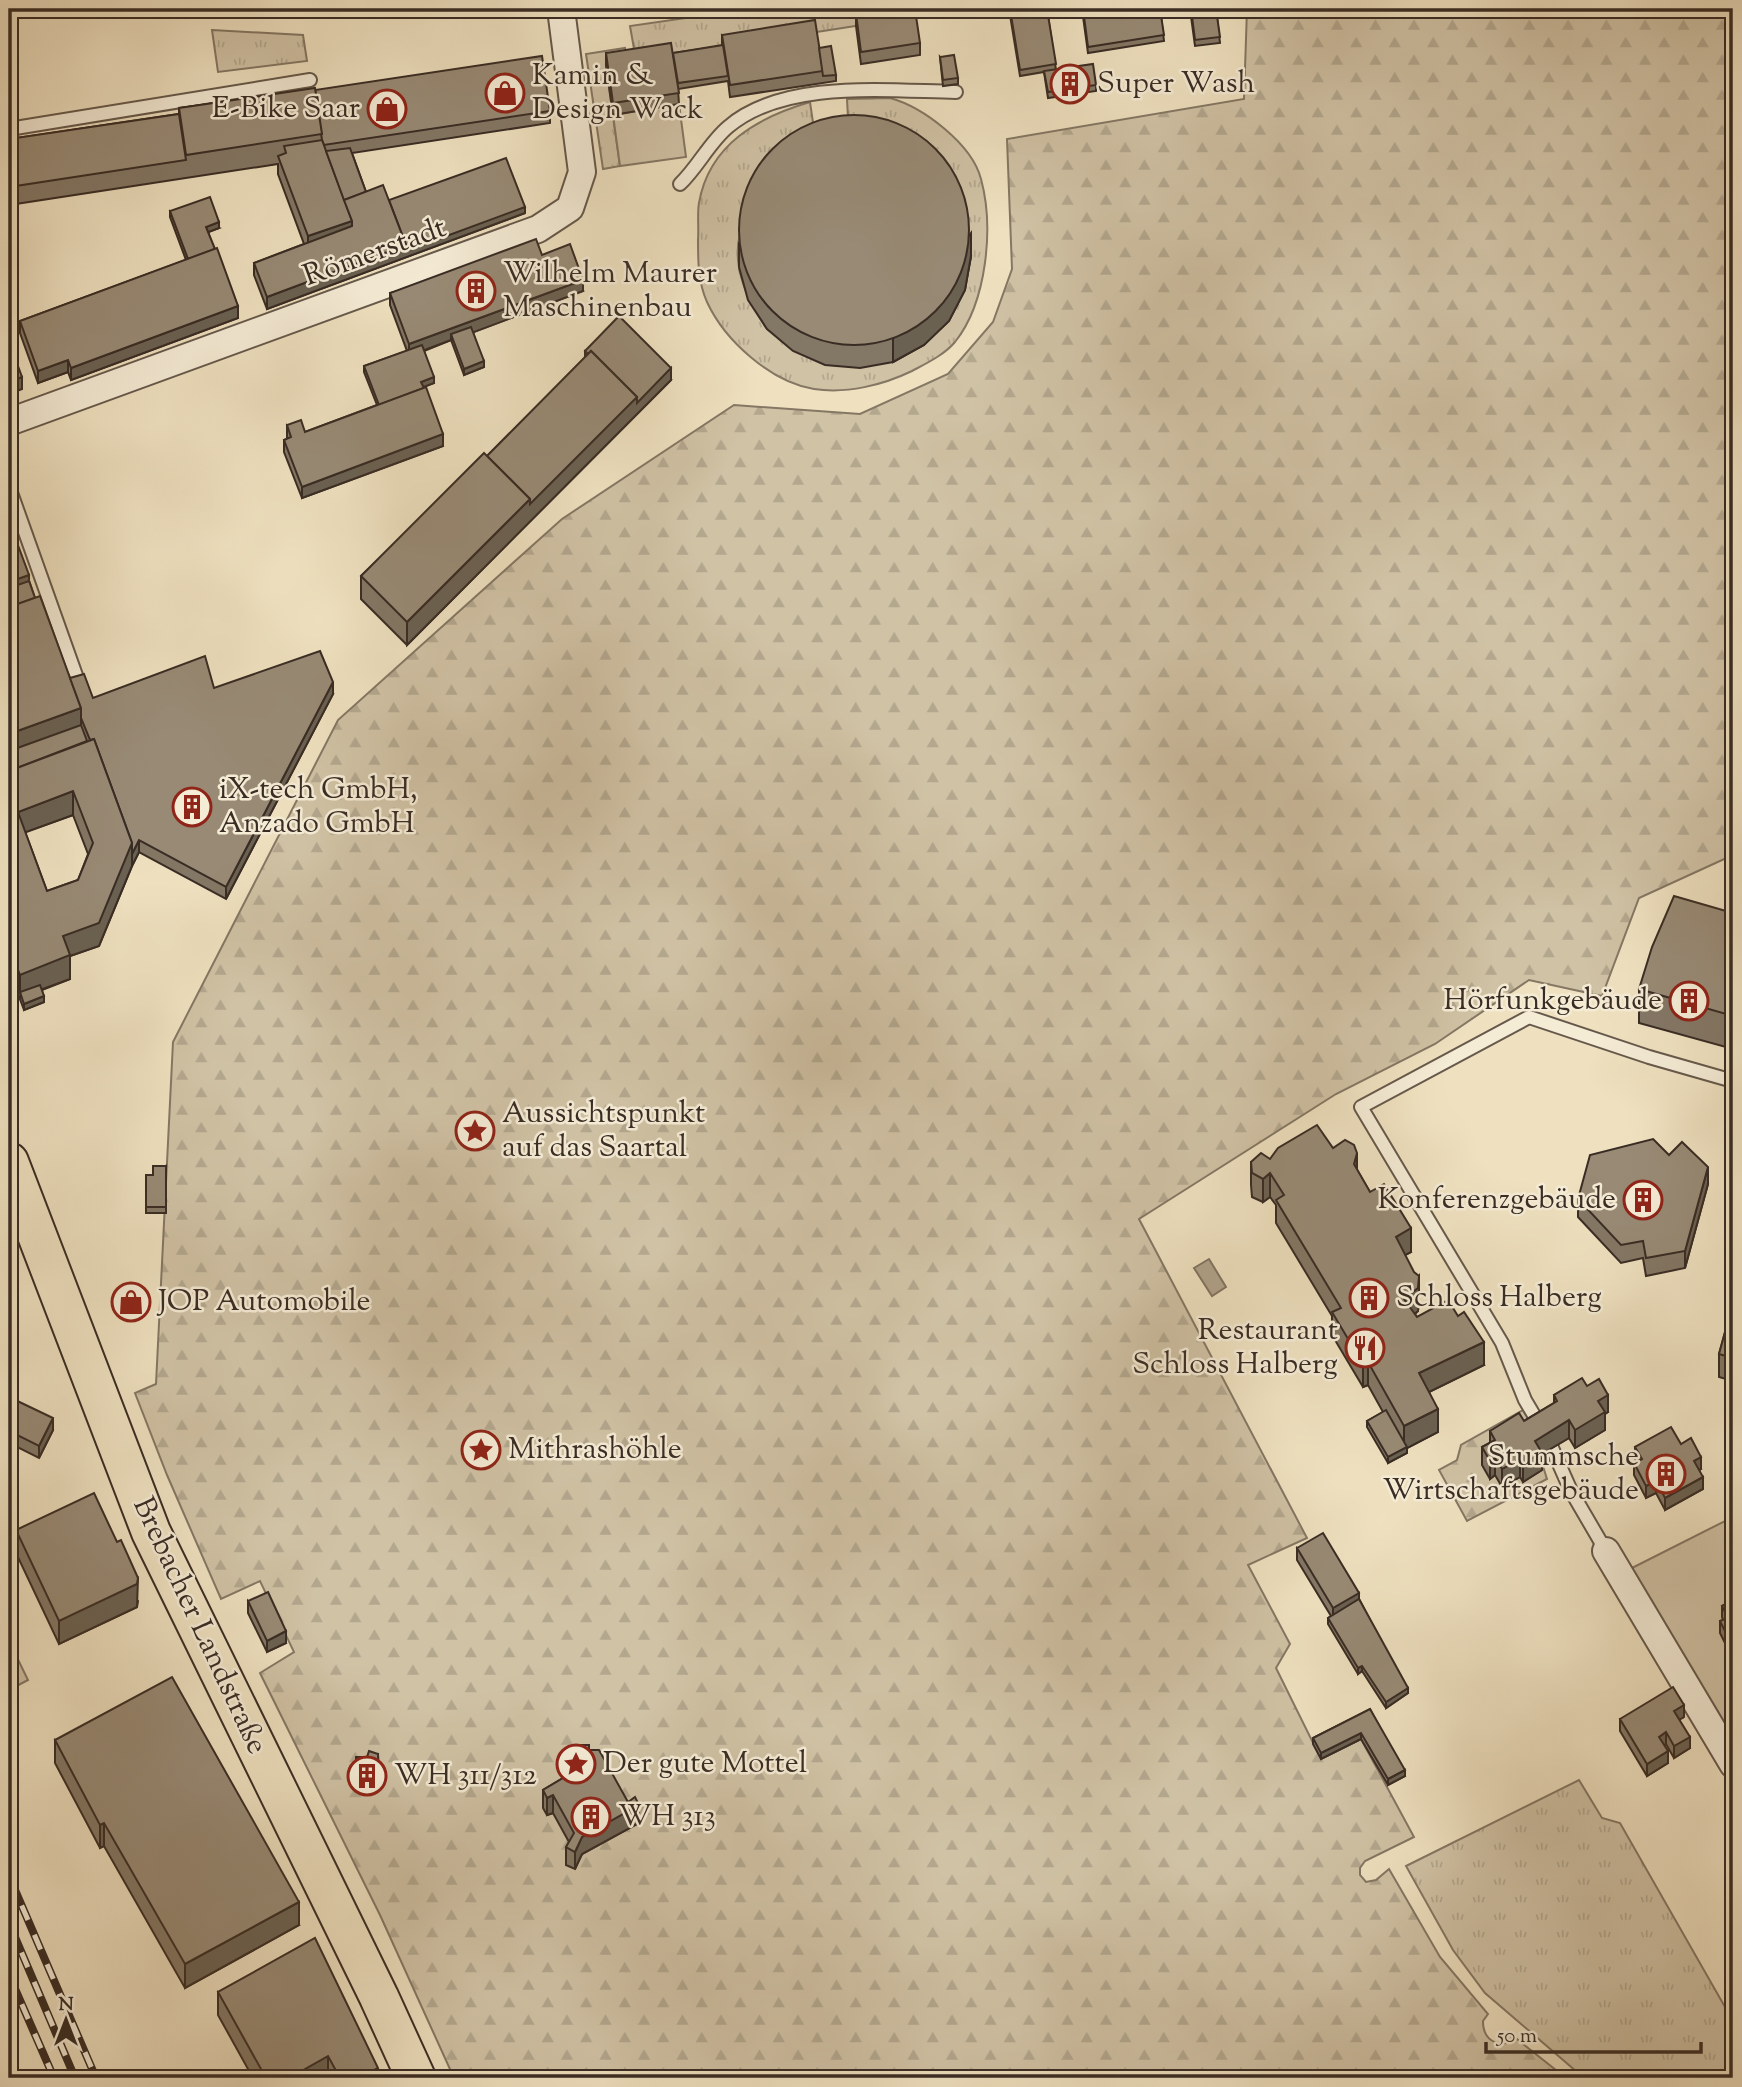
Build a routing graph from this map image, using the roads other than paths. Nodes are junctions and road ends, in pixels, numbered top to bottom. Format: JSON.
{"nodes":[{"id":1,"x":561,"y":9,"type":"edge"},
{"id":2,"x":310,"y":80,"type":"dead end"},
{"id":3,"x":956,"y":92,"type":"dead end"},
{"id":4,"x":9,"y":129,"type":"edge"},
{"id":5,"x":680,"y":184,"type":"dead end"},
{"id":6,"x":9,"y":422,"type":"edge"},
{"id":7,"x":9,"y":487,"type":"edge"},
{"id":8,"x":78,"y":681,"type":"edge"},
{"id":9,"x":1733,"y":1081,"type":"edge"},
{"id":10,"x":9,"y":1162,"type":"edge"},
{"id":11,"x":1542,"y":1428,"type":"edge"},
{"id":12,"x":1552,"y":1448,"type":"edge"},
{"id":13,"x":1606,"y":1551,"type":"joint"},
{"id":14,"x":1733,"y":1764,"type":"edge"},
{"id":15,"x":416,"y":2078,"type":"edge"}],
"edges":[{"from":1,"to":6,"type":"street","name":"Römerstadt"},
{"from":2,"to":4,"type":"lane"},
{"from":3,"to":5,"type":"lane"},
{"from":7,"to":8,"type":"lane"},
{"from":9,"to":11,"type":"lane"},
{"from":10,"to":15,"type":"main road","name":"Brebacher Landstraße"},
{"from":12,"to":13,"type":"lane"},
{"from":13,"to":14,"type":"street"}]}
